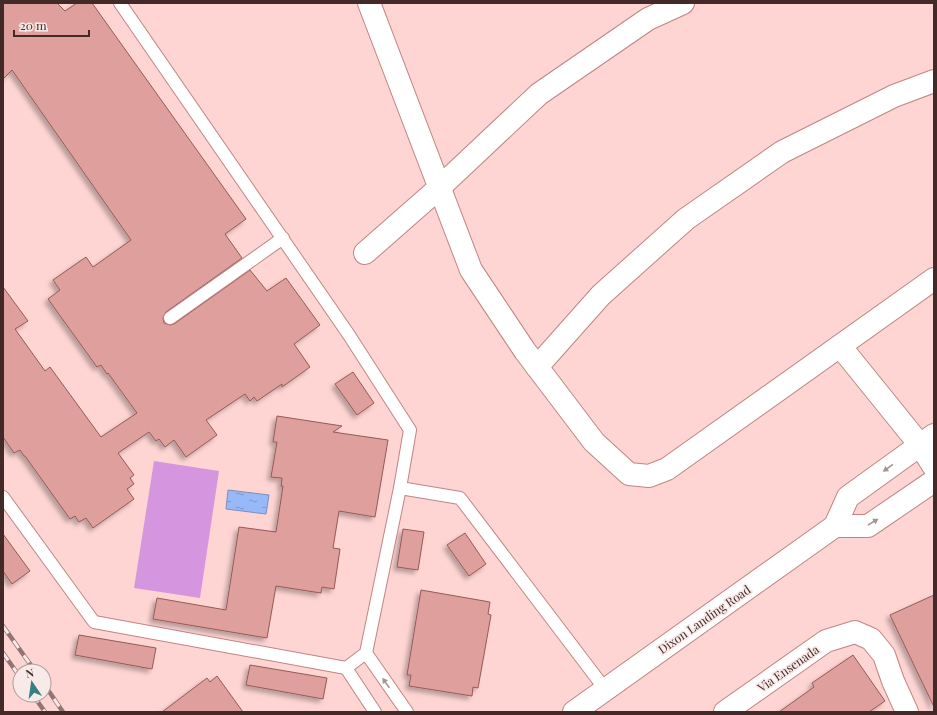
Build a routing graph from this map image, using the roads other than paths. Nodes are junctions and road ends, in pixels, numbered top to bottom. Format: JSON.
{"nodes":[{"id":1,"x":120,"y":3,"type":"edge"},
{"id":2,"x":369,"y":3,"type":"edge"},
{"id":3,"x":683,"y":3,"type":"edge"},
{"id":4,"x":934,"y":81,"type":"edge"},
{"id":5,"x":439,"y":188,"type":"junction"},
{"id":6,"x":283,"y":238,"type":"junction"},
{"id":7,"x":364,"y":253,"type":"dead end"},
{"id":8,"x":934,"y":279,"type":"edge"},
{"id":9,"x":170,"y":318,"type":"dead end"},
{"id":10,"x":840,"y":346,"type":"junction"},
{"id":11,"x":537,"y":367,"type":"junction"},
{"id":12,"x":927,"y":440,"type":"edge"},
{"id":13,"x":934,"y":467,"type":"edge"},
{"id":14,"x":934,"y":481,"type":"edge"},
{"id":15,"x":400,"y":488,"type":"junction"},
{"id":16,"x":3,"y":497,"type":"edge"},
{"id":17,"x":835,"y":526,"type":"junction"},
{"id":18,"x":366,"y":653,"type":"junction"},
{"id":19,"x":346,"y":668,"type":"junction"},
{"id":20,"x":605,"y":689,"type":"junction"},
{"id":21,"x":375,"y":712,"type":"edge"},
{"id":22,"x":407,"y":712,"type":"edge"},
{"id":23,"x":574,"y":712,"type":"edge"},
{"id":24,"x":725,"y":712,"type":"edge"},
{"id":25,"x":907,"y":712,"type":"edge"}],
"edges":[{"from":1,"to":6,"type":"lane"},
{"from":2,"to":5,"type":"street"},
{"from":3,"to":5,"type":"street"},
{"from":4,"to":11,"type":"street"},
{"from":5,"to":7,"type":"street"},
{"from":5,"to":11,"type":"street"},
{"from":6,"to":9,"type":"lane"},
{"from":6,"to":15,"type":"lane"},
{"from":8,"to":10,"type":"street"},
{"from":10,"to":11,"type":"street"},
{"from":10,"to":12,"type":"street"},
{"from":12,"to":13,"type":"street"},
{"from":12,"to":17,"type":"street","one_way":true},
{"from":17,"to":14,"type":"street","one_way":true},
{"from":15,"to":18,"type":"lane"},
{"from":15,"to":20,"type":"lane"},
{"from":16,"to":19,"type":"lane"},
{"from":17,"to":20,"type":"street","name":"Dixon Landing Road"},
{"from":18,"to":19,"type":"lane"},
{"from":22,"to":18,"type":"lane","one_way":true},
{"from":19,"to":21,"type":"lane"},
{"from":20,"to":23,"type":"street","name":"Dixon Landing Road"},
{"from":24,"to":25,"type":"street","name":"Via Ensenada"}]}
